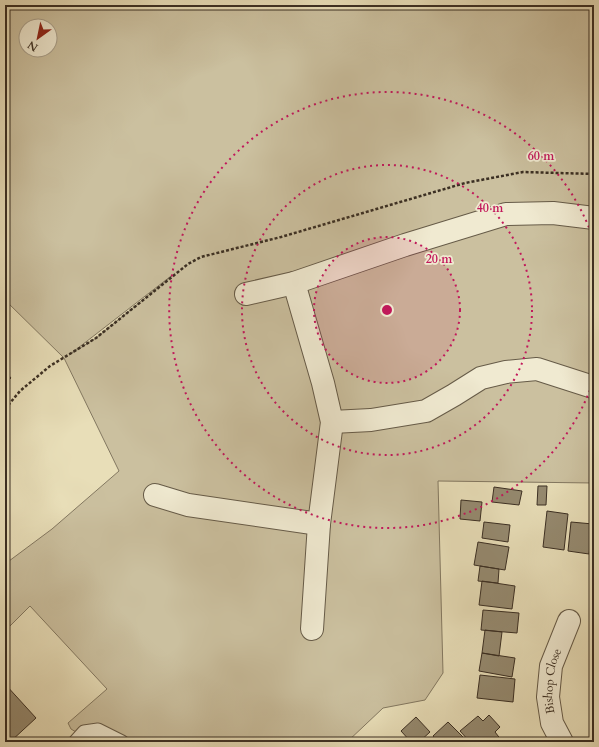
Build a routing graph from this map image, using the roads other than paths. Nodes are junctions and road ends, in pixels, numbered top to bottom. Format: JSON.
{"nodes":[{"id":1,"x":594,"y":218,"type":"edge"},
{"id":2,"x":294,"y":283,"type":"junction"},
{"id":3,"x":246,"y":294,"type":"dead end"},
{"id":4,"x":594,"y":387,"type":"edge"},
{"id":5,"x":332,"y":422,"type":"junction"},
{"id":6,"x":155,"y":495,"type":"dead end"},
{"id":7,"x":319,"y":524,"type":"junction"},
{"id":8,"x":569,"y":621,"type":"dead end"},
{"id":9,"x":312,"y":628,"type":"dead end"},
{"id":10,"x":75,"y":742,"type":"edge"},
{"id":11,"x":122,"y":742,"type":"edge"},
{"id":12,"x":562,"y":742,"type":"edge"}],
"edges":[{"from":1,"to":2,"type":"street"},
{"from":2,"to":3,"type":"street"},
{"from":2,"to":5,"type":"street"},
{"from":4,"to":5,"type":"street"},
{"from":5,"to":7,"type":"street"},
{"from":6,"to":7,"type":"street"},
{"from":7,"to":9,"type":"street"},
{"from":8,"to":12,"type":"street","name":"Bishop Close"},
{"from":10,"to":11,"type":"lane"}]}
